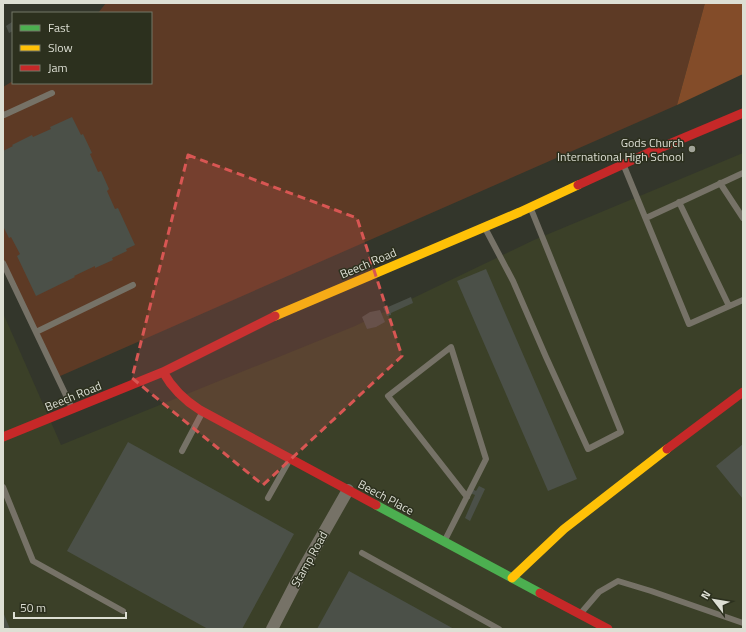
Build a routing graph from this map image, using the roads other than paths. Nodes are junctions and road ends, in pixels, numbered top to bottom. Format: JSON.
{"nodes":[{"id":1,"x":52,"y":93,"type":"dead end"},
{"id":2,"x":743,"y":113,"type":"edge"},
{"id":3,"x":3,"y":114,"type":"edge"},
{"id":4,"x":624,"y":164,"type":"junction"},
{"id":5,"x":743,"y":173,"type":"edge"},
{"id":6,"x":720,"y":183,"type":"junction"},
{"id":7,"x":679,"y":202,"type":"junction"},
{"id":8,"x":530,"y":207,"type":"junction"},
{"id":9,"x":646,"y":218,"type":"junction"},
{"id":10,"x":743,"y":218,"type":"edge"},
{"id":11,"x":484,"y":227,"type":"junction"},
{"id":12,"x":3,"y":263,"type":"edge"},
{"id":13,"x":133,"y":285,"type":"dead end"},
{"id":14,"x":743,"y":300,"type":"edge"},
{"id":15,"x":729,"y":306,"type":"junction"},
{"id":16,"x":36,"y":332,"type":"junction"},
{"id":17,"x":163,"y":372,"type":"junction"},
{"id":18,"x":743,"y":392,"type":"edge"},
{"id":19,"x":72,"y":409,"type":"junction"},
{"id":20,"x":203,"y":411,"type":"junction"},
{"id":21,"x":3,"y":437,"type":"edge"},
{"id":22,"x":182,"y":451,"type":"dead end"},
{"id":23,"x":290,"y":458,"type":"junction"},
{"id":24,"x":3,"y":487,"type":"edge"},
{"id":25,"x":348,"y":490,"type":"junction"},
{"id":26,"x":466,"y":497,"type":"junction"},
{"id":27,"x":268,"y":498,"type":"dead end"},
{"id":28,"x":444,"y":542,"type":"junction"},
{"id":29,"x":362,"y":553,"type":"dead end"},
{"id":30,"x":512,"y":578,"type":"junction"},
{"id":31,"x":123,"y":611,"type":"dead end"},
{"id":32,"x":580,"y":614,"type":"junction"},
{"id":33,"x":743,"y":623,"type":"edge"},
{"id":34,"x":272,"y":629,"type":"edge"},
{"id":35,"x":500,"y":629,"type":"edge"},
{"id":36,"x":607,"y":629,"type":"edge"}],
"edges":[{"from":1,"to":3,"type":"lane"},
{"from":2,"to":4,"type":"street","name":"Beech Road"},
{"from":4,"to":8,"type":"street","name":"Beech Road"},
{"from":4,"to":9,"type":"lane"},
{"from":5,"to":6,"type":"lane"},
{"from":6,"to":7,"type":"lane"},
{"from":6,"to":10,"type":"lane"},
{"from":7,"to":9,"type":"lane"},
{"from":7,"to":15,"type":"lane"},
{"from":8,"to":11,"type":"street","name":"Beech Road"},
{"from":8,"to":11,"type":"lane"},
{"from":9,"to":15,"type":"lane"},
{"from":11,"to":17,"type":"street","name":"Beech Road"},
{"from":12,"to":16,"type":"lane"},
{"from":13,"to":16,"type":"lane"},
{"from":14,"to":15,"type":"lane"},
{"from":16,"to":19,"type":"lane"},
{"from":17,"to":19,"type":"street","name":"Beech Road"},
{"from":17,"to":20,"type":"street","name":"Beech Place"},
{"from":18,"to":30,"type":"street"},
{"from":19,"to":21,"type":"street","name":"Beech Road"},
{"from":20,"to":22,"type":"lane"},
{"from":20,"to":23,"type":"street","name":"Beech Place"},
{"from":23,"to":25,"type":"street","name":"Beech Place"},
{"from":23,"to":27,"type":"lane"},
{"from":24,"to":31,"type":"lane"},
{"from":25,"to":28,"type":"street","name":"Beech Place"},
{"from":25,"to":34,"type":"street","name":"Stamp Road"},
{"from":26,"to":26,"type":"lane"},
{"from":26,"to":28,"type":"lane"},
{"from":28,"to":30,"type":"street","name":"Beech Place"},
{"from":29,"to":35,"type":"lane"},
{"from":30,"to":32,"type":"street","name":"Beech Place"},
{"from":32,"to":33,"type":"lane"},
{"from":32,"to":36,"type":"street","name":"Beech Place"}]}
